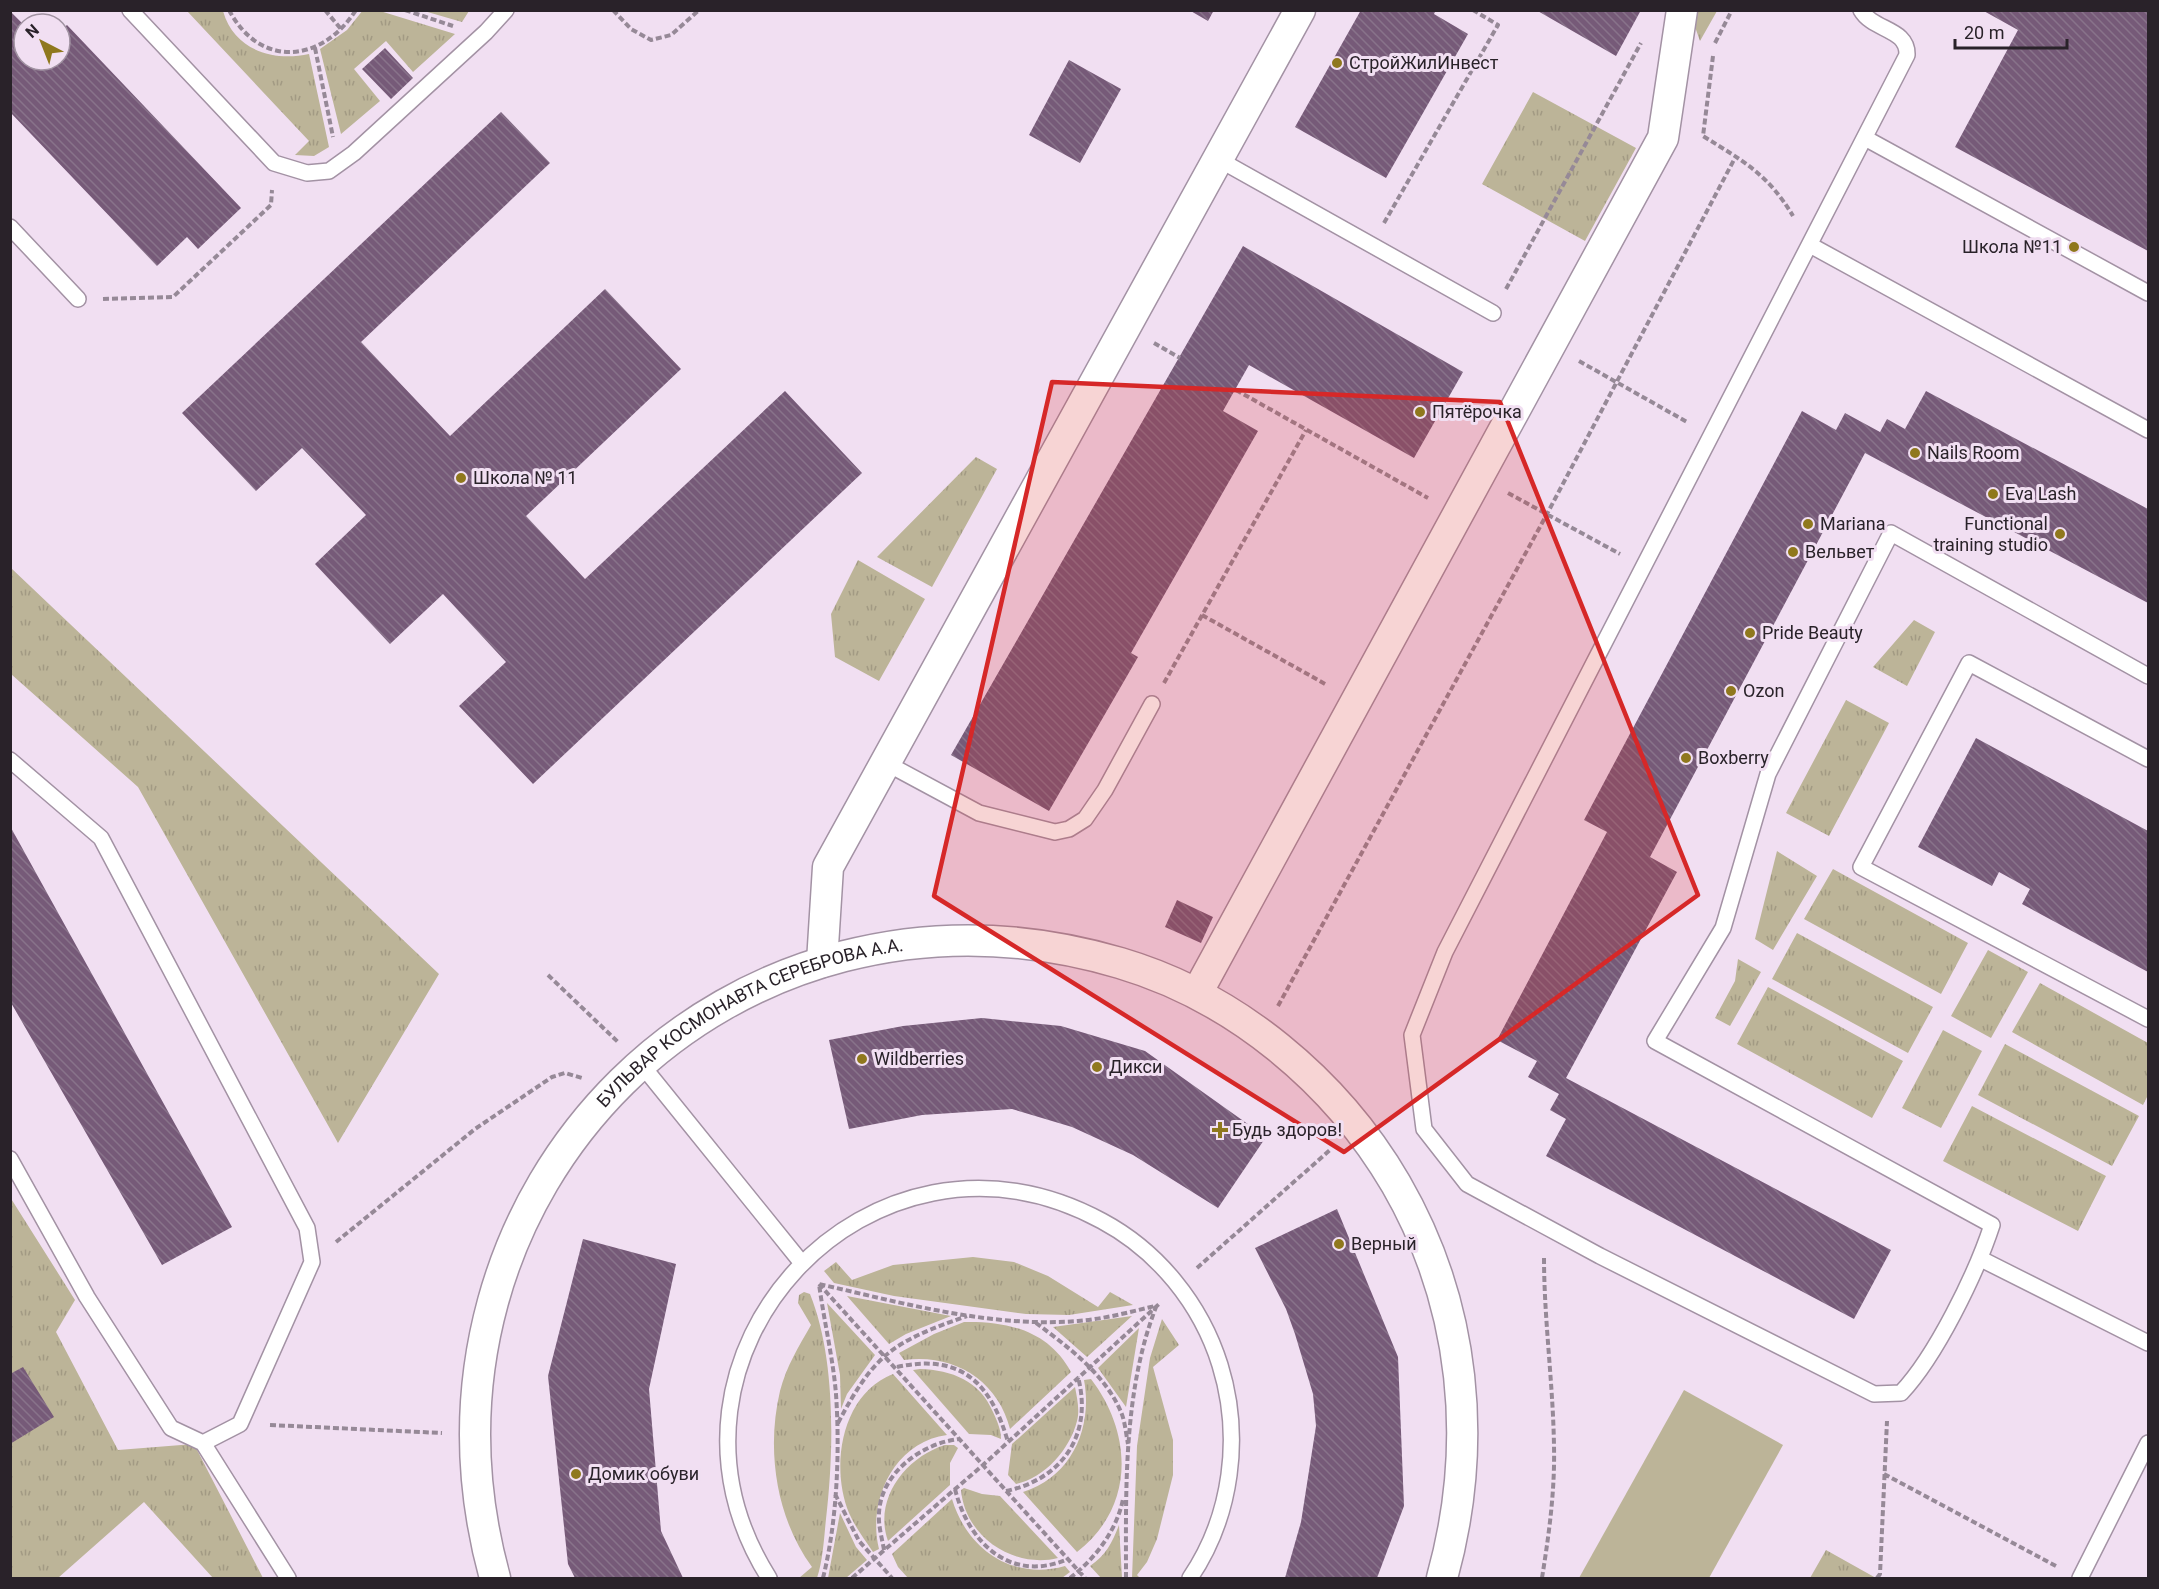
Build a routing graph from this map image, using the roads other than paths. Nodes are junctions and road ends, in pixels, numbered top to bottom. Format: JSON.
{"nodes":[{"id":1,"x":130,"y":10,"type":"edge"},
{"id":2,"x":506,"y":10,"type":"edge"},
{"id":3,"x":1300,"y":10,"type":"edge"},
{"id":4,"x":1682,"y":10,"type":"edge"},
{"id":5,"x":1861,"y":10,"type":"edge"},
{"id":6,"x":1865,"y":138,"type":"junction"},
{"id":7,"x":1218,"y":159,"type":"junction"},
{"id":8,"x":10,"y":227,"type":"edge"},
{"id":9,"x":1810,"y":245,"type":"junction"},
{"id":10,"x":2148,"y":293,"type":"edge"},
{"id":11,"x":78,"y":299,"type":"road end"},
{"id":12,"x":1493,"y":313,"type":"road end"},
{"id":13,"x":2148,"y":430,"type":"edge"},
{"id":14,"x":2148,"y":676,"type":"edge"},
{"id":15,"x":1152,"y":704,"type":"road end"},
{"id":16,"x":2148,"y":759,"type":"edge"},
{"id":17,"x":10,"y":760,"type":"edge"},
{"id":18,"x":886,"y":763,"type":"junction"},
{"id":19,"x":822,"y":962,"type":"junction"},
{"id":20,"x":1197,"y":993,"type":"junction"},
{"id":21,"x":2148,"y":1019,"type":"edge"},
{"id":22,"x":641,"y":1064,"type":"junction"},
{"id":23,"x":10,"y":1159,"type":"edge"},
{"id":24,"x":1981,"y":1259,"type":"junction"},
{"id":25,"x":801,"y":1262,"type":"junction"},
{"id":26,"x":2148,"y":1343,"type":"edge"},
{"id":27,"x":203,"y":1443,"type":"junction"},
{"id":28,"x":2148,"y":1443,"type":"edge"},
{"id":29,"x":288,"y":1578,"type":"edge"},
{"id":30,"x":495,"y":1578,"type":"edge"},
{"id":31,"x":769,"y":1578,"type":"edge"},
{"id":32,"x":1190,"y":1578,"type":"edge"},
{"id":33,"x":1442,"y":1578,"type":"edge"},
{"id":34,"x":2080,"y":1578,"type":"edge"}],
"edges":[{"from":1,"to":2,"type":"lane"},
{"from":3,"to":7,"type":"street"},
{"from":4,"to":20,"type":"street"},
{"from":5,"to":6,"type":"lane"},
{"from":6,"to":9,"type":"lane"},
{"from":6,"to":10,"type":"lane"},
{"from":7,"to":12,"type":"lane"},
{"from":7,"to":18,"type":"street"},
{"from":8,"to":11,"type":"lane"},
{"from":9,"to":13,"type":"lane"},
{"from":9,"to":24,"type":"lane"},
{"from":14,"to":24,"type":"lane"},
{"from":15,"to":18,"type":"lane"},
{"from":16,"to":21,"type":"lane"},
{"from":17,"to":27,"type":"lane"},
{"from":18,"to":19,"type":"street"},
{"from":19,"to":20,"type":"street","name":"БУЛЬВАР КОСМОНАВТА СЕРЕБРОВА А.А."},
{"from":19,"to":22,"type":"street","name":"БУЛЬВАР КОСМОНАВТА СЕРЕБРОВА А.А."},
{"from":20,"to":33,"type":"street","name":"БУЛЬВАР КОСМОНАВТА СЕРЕБРОВА А.А."},
{"from":22,"to":25,"type":"lane"},
{"from":22,"to":30,"type":"street","name":"БУЛЬВАР КОСМОНАВТА СЕРЕБРОВА А.А."},
{"from":23,"to":27,"type":"lane"},
{"from":24,"to":26,"type":"lane"},
{"from":25,"to":31,"type":"lane"},
{"from":25,"to":32,"type":"lane"},
{"from":27,"to":29,"type":"lane"},
{"from":28,"to":34,"type":"lane"}]}
